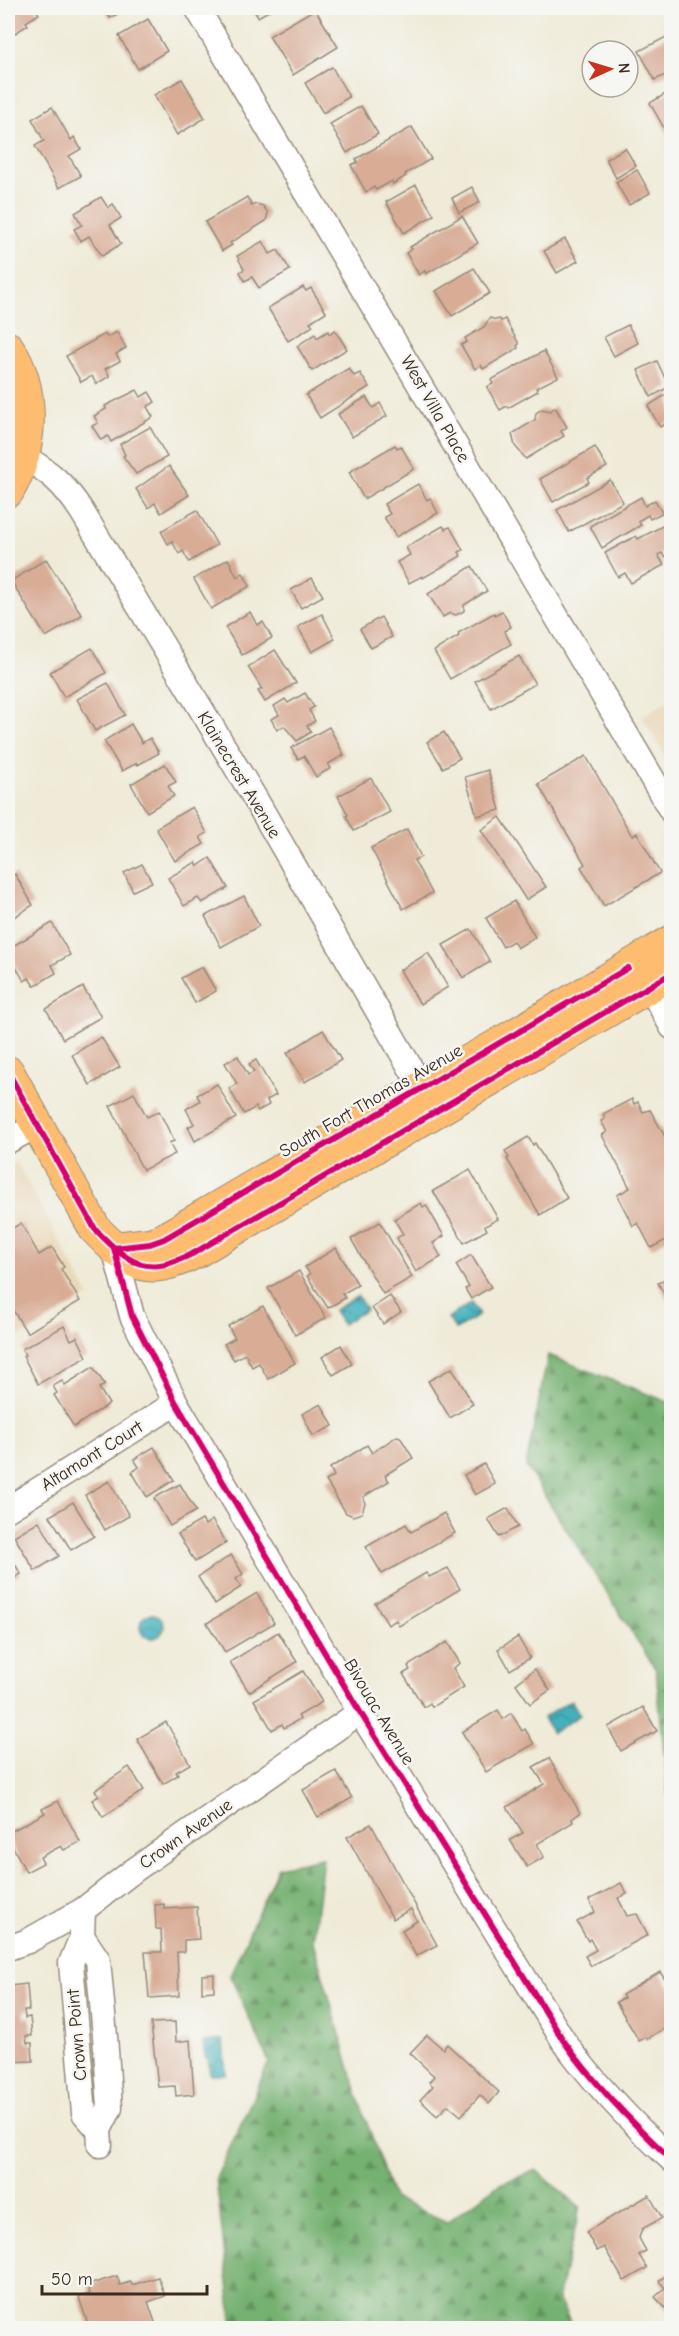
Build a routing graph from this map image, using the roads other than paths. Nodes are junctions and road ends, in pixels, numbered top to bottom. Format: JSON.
{"nodes":[{"id":1,"x":197,"y":8,"type":"edge"},
{"id":2,"x":8,"y":348,"type":"edge"},
{"id":3,"x":23,"y":456,"type":"junction"},
{"id":4,"x":8,"y":491,"type":"edge"},
{"id":5,"x":672,"y":812,"type":"edge"},
{"id":6,"x":672,"y":941,"type":"edge"},
{"id":7,"x":652,"y":974,"type":"edge"},
{"id":8,"x":672,"y":1027,"type":"edge"},
{"id":9,"x":8,"y":1072,"type":"edge"},
{"id":10,"x":429,"y":1099,"type":"junction"},
{"id":11,"x":36,"y":1125,"type":"junction"},
{"id":12,"x":8,"y":1141,"type":"edge"},
{"id":13,"x":114,"y":1248,"type":"junction"},
{"id":14,"x":176,"y":1403,"type":"junction"},
{"id":15,"x":8,"y":1509,"type":"edge"},
{"id":16,"x":360,"y":1712,"type":"junction"},
{"id":17,"x":83,"y":1910,"type":"junction"},
{"id":18,"x":8,"y":1948,"type":"edge"},
{"id":19,"x":99,"y":2138,"type":"dead end"},
{"id":20,"x":672,"y":2160,"type":"edge"}],
"edges":[{"from":1,"to":5,"type":"street","name":"West Villa Place"},
{"from":2,"to":3,"type":"main road"},
{"from":3,"to":4,"type":"main road"},
{"from":3,"to":10,"type":"street","name":"Klainecrest Avenue"},
{"from":6,"to":7,"type":"main road"},
{"from":7,"to":8,"type":"street"},
{"from":7,"to":10,"type":"main road"},
{"from":9,"to":11,"type":"main road"},
{"from":10,"to":13,"type":"main road"},
{"from":11,"to":12,"type":"street"},
{"from":11,"to":13,"type":"main road"},
{"from":13,"to":14,"type":"street","name":"Bivouac Avenue"},
{"from":14,"to":15,"type":"street","name":"Altamont Court"},
{"from":14,"to":16,"type":"street","name":"Bivouac Avenue"},
{"from":16,"to":17,"type":"street","name":"Crown Avenue"},
{"from":16,"to":20,"type":"street","name":"Bivouac Avenue"},
{"from":17,"to":18,"type":"street","name":"Crown Avenue"},
{"from":17,"to":19,"type":"street","name":"Crown Point"}]}
